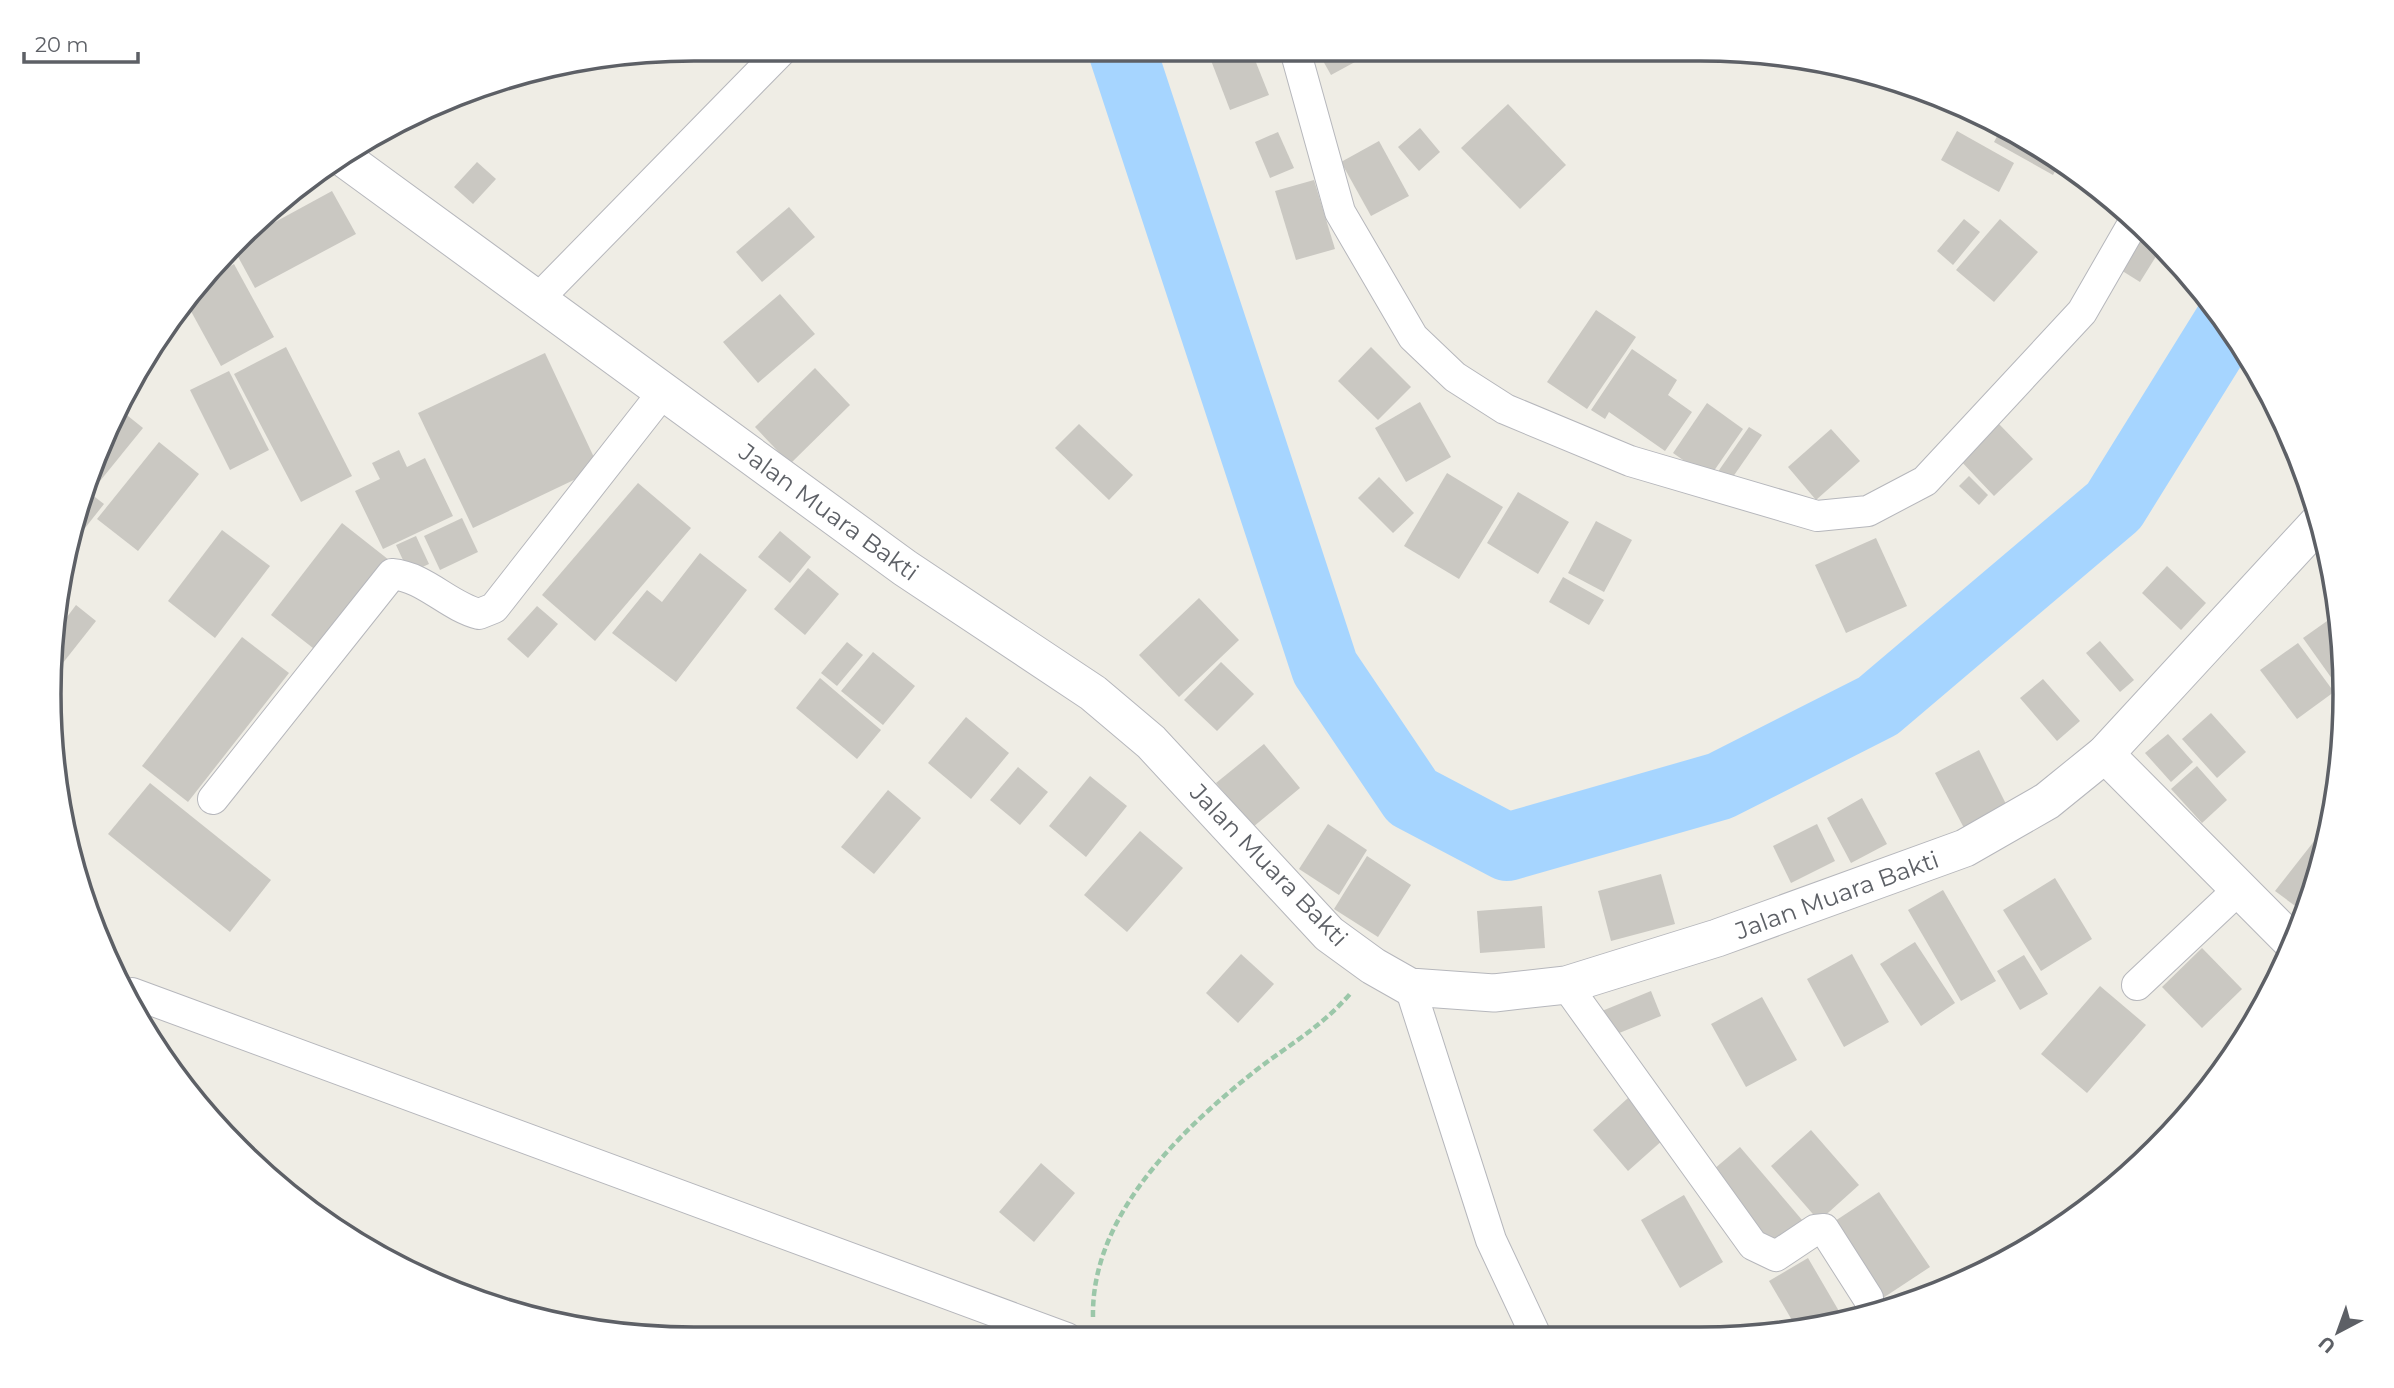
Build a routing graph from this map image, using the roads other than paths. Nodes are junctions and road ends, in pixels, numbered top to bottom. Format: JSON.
{"nodes":[{"id":1,"x":771,"y":61,"type":"edge"},
{"id":2,"x":1298,"y":61,"type":"edge"},
{"id":3,"x":350,"y":163,"type":"edge"},
{"id":4,"x":2129,"y":230,"type":"edge"},
{"id":5,"x":538,"y":299,"type":"junction"},
{"id":6,"x":664,"y":391,"type":"junction"},
{"id":7,"x":2311,"y":531,"type":"edge"},
{"id":8,"x":2105,"y":754,"type":"junction"},
{"id":9,"x":213,"y":799,"type":"dead end"},
{"id":10,"x":2239,"y":889,"type":"junction"},
{"id":11,"x":2285,"y":935,"type":"edge"},
{"id":12,"x":1566,"y":985,"type":"junction"},
{"id":13,"x":2137,"y":985,"type":"dead end"},
{"id":14,"x":1410,"y":986,"type":"junction"},
{"id":15,"x":138,"y":995,"type":"edge"},
{"id":16,"x":1868,"y":1298,"type":"dead end"},
{"id":17,"x":1066,"y":1327,"type":"edge"},
{"id":18,"x":1532,"y":1327,"type":"edge"}],
"edges":[{"from":1,"to":5,"type":"street"},
{"from":2,"to":4,"type":"street"},
{"from":3,"to":5,"type":"street","name":"Jalan Muara Bakti"},
{"from":5,"to":6,"type":"street","name":"Jalan Muara Bakti"},
{"from":6,"to":9,"type":"street"},
{"from":6,"to":14,"type":"street","name":"Jalan Muara Bakti"},
{"from":7,"to":8,"type":"street","name":"Jalan Muara Bakti"},
{"from":8,"to":10,"type":"street"},
{"from":8,"to":12,"type":"street","name":"Jalan Muara Bakti"},
{"from":10,"to":11,"type":"street"},
{"from":10,"to":13,"type":"street"},
{"from":12,"to":14,"type":"street","name":"Jalan Muara Bakti"},
{"from":12,"to":16,"type":"street"},
{"from":14,"to":18,"type":"street"},
{"from":15,"to":17,"type":"street"}]}
